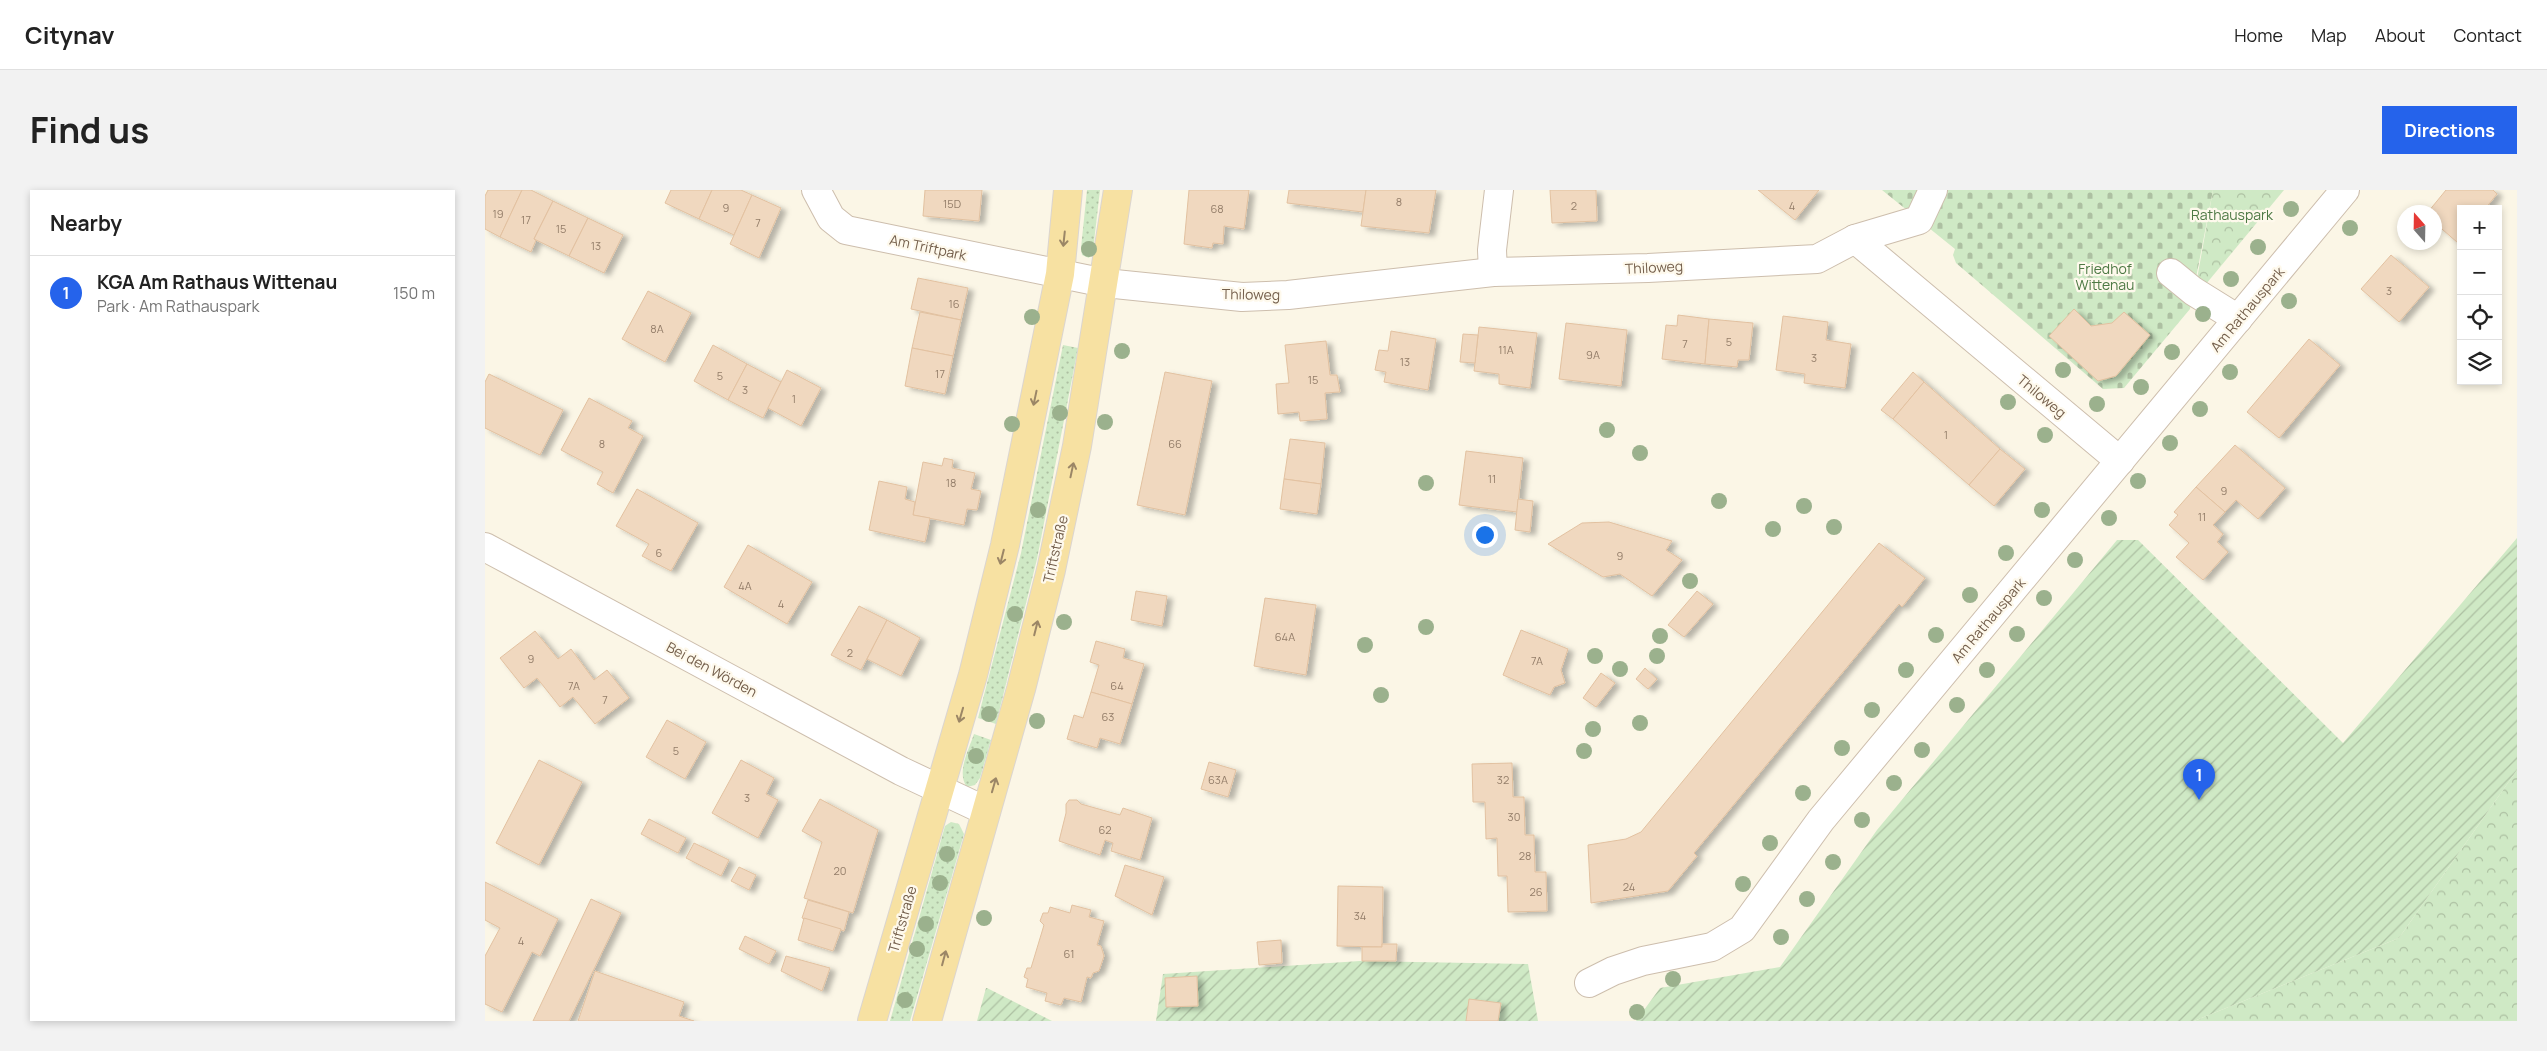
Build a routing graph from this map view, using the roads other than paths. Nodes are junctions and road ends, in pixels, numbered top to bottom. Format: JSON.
{"nodes":[{"id":1,"x":816,"y":190,"type":"edge"},
{"id":2,"x":1068,"y":190,"type":"edge"},
{"id":3,"x":1118,"y":190,"type":"edge"},
{"id":4,"x":1499,"y":190,"type":"edge"},
{"id":5,"x":1933,"y":190,"type":"edge"},
{"id":6,"x":2345,"y":190,"type":"edge"},
{"id":7,"x":1855,"y":239,"type":"junction"},
{"id":8,"x":1493,"y":272,"type":"junction"},
{"id":9,"x":2171,"y":273,"type":"dead end"},
{"id":10,"x":1060,"y":274,"type":"junction"},
{"id":11,"x":1105,"y":283,"type":"junction"},
{"id":12,"x":2238,"y":319,"type":"junction"},
{"id":13,"x":2120,"y":461,"type":"junction"},
{"id":14,"x":485,"y":547,"type":"edge"},
{"id":15,"x":941,"y":788,"type":"junction"},
{"id":16,"x":987,"y":811,"type":"junction"},
{"id":17,"x":1589,"y":983,"type":"dead end"},
{"id":18,"x":872,"y":1021,"type":"edge"},
{"id":19,"x":927,"y":1021,"type":"edge"}],
"edges":[{"from":1,"to":10,"type":"street","name":"Am Triftpark"},
{"from":2,"to":10,"type":"main road","name":"Triftstraße","one_way":true},
{"from":3,"to":11,"type":"main road","name":"Triftstraße"},
{"from":4,"to":8,"type":"street"},
{"from":5,"to":7,"type":"street"},
{"from":6,"to":12,"type":"street","name":"Am Rathauspark"},
{"from":7,"to":8,"type":"street","name":"Thiloweg"},
{"from":7,"to":13,"type":"street","name":"Thiloweg"},
{"from":8,"to":11,"type":"street","name":"Thiloweg"},
{"from":9,"to":12,"type":"street"},
{"from":10,"to":11,"type":"street"},
{"from":10,"to":15,"type":"main road","name":"Triftstraße","one_way":true},
{"from":16,"to":11,"type":"main road","name":"Triftstraße","one_way":true},
{"from":12,"to":13,"type":"street","name":"Am Rathauspark"},
{"from":13,"to":17,"type":"street","name":"Am Rathauspark"},
{"from":14,"to":15,"type":"street","name":"Bei den Wörden"},
{"from":15,"to":16,"type":"street"},
{"from":15,"to":18,"type":"main road","name":"Triftstraße"},
{"from":19,"to":16,"type":"main road","name":"Triftstraße","one_way":true}]}
